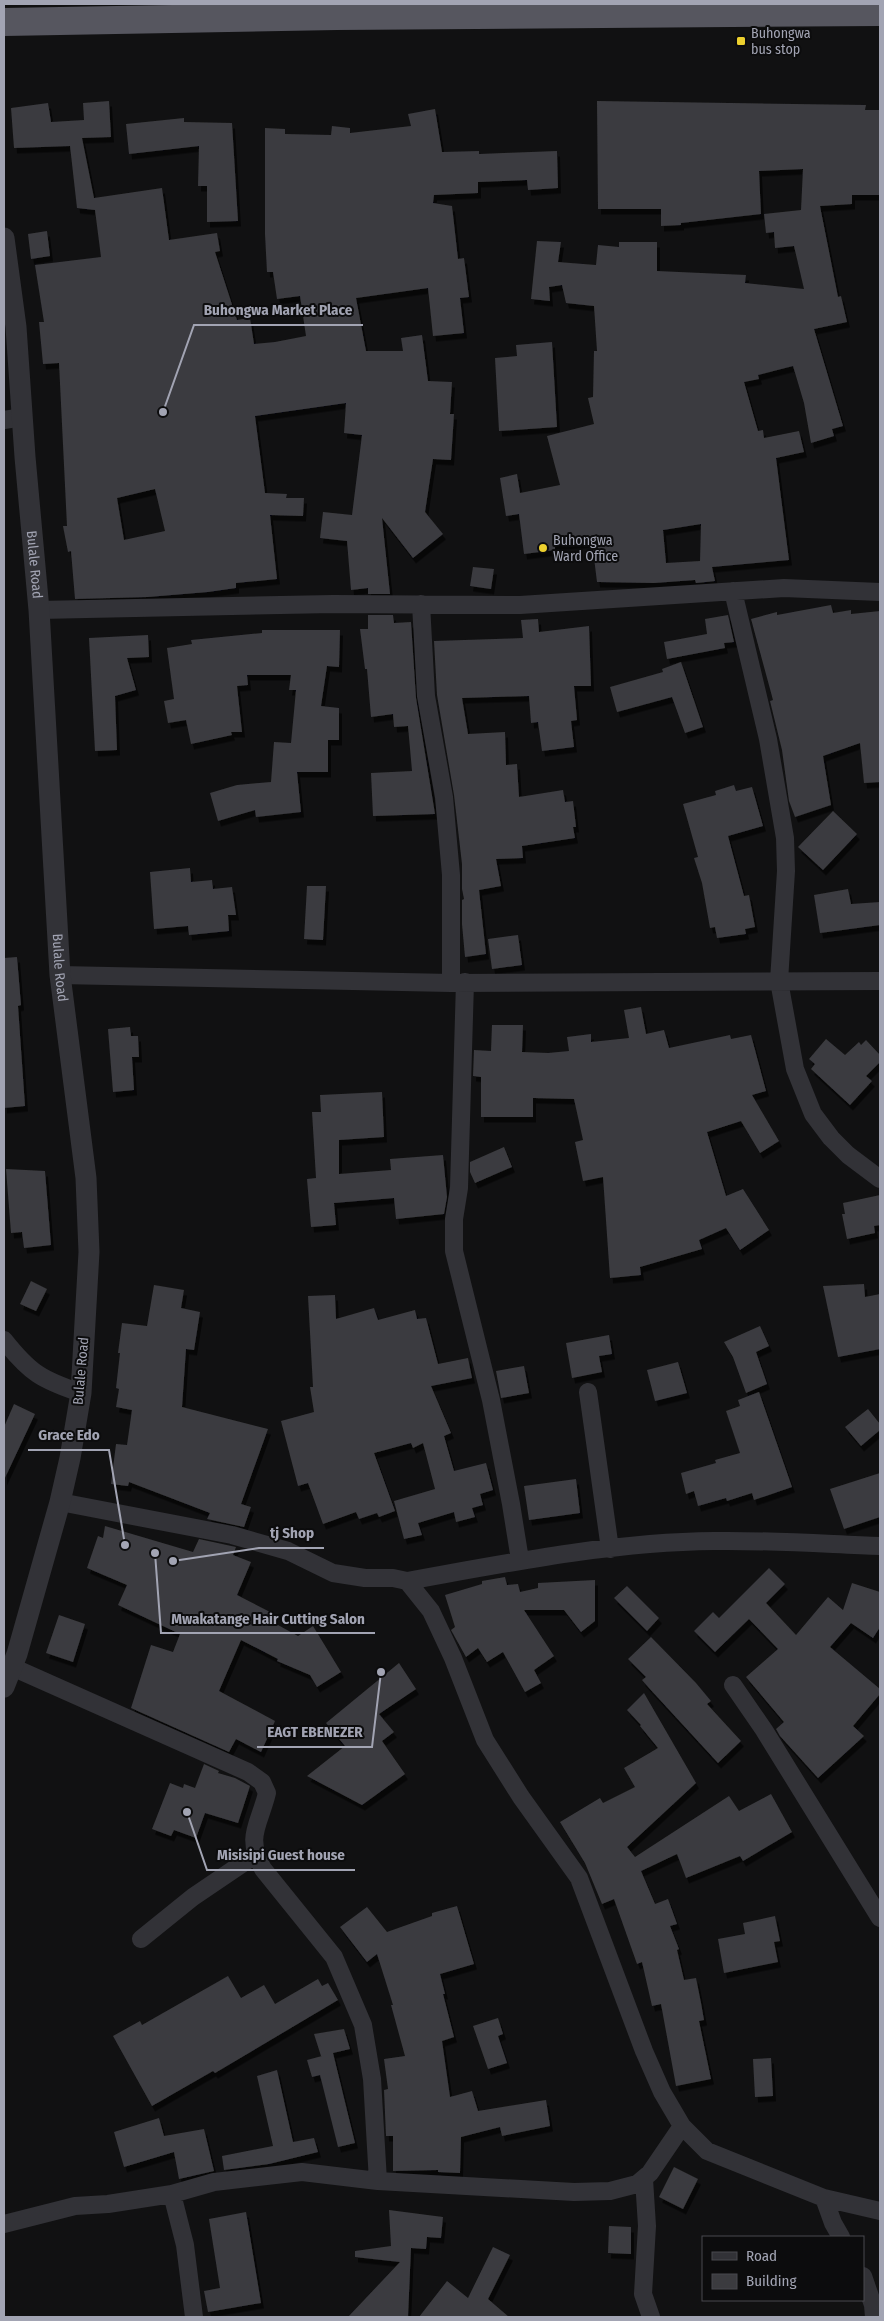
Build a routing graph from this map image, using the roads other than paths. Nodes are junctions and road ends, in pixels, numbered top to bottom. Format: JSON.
{"nodes":[{"id":1,"x":880,"y":12,"type":"edge"},
{"id":2,"x":4,"y":22,"type":"edge"},
{"id":3,"x":4,"y":238,"type":"edge"},
{"id":4,"x":13,"y":418,"type":"edge"},
{"id":5,"x":733,"y":591,"type":"junction"},
{"id":6,"x":880,"y":592,"type":"edge"},
{"id":7,"x":421,"y":604,"type":"junction"},
{"id":8,"x":39,"y":610,"type":"junction"},
{"id":9,"x":60,"y":975,"type":"junction"},
{"id":10,"x":779,"y":981,"type":"junction"},
{"id":11,"x":880,"y":981,"type":"edge"},
{"id":12,"x":458,"y":983,"type":"junction"},
{"id":13,"x":880,"y":1179,"type":"edge"},
{"id":14,"x":4,"y":1340,"type":"edge"},
{"id":15,"x":588,"y":1392,"type":"dead end"},
{"id":16,"x":81,"y":1393,"type":"junction"},
{"id":17,"x":60,"y":1502,"type":"junction"},
{"id":18,"x":880,"y":1546,"type":"edge"},
{"id":19,"x":610,"y":1549,"type":"junction"},
{"id":20,"x":520,"y":1560,"type":"junction"},
{"id":21,"x":407,"y":1581,"type":"junction"},
{"id":22,"x":11,"y":1655,"type":"edge"},
{"id":23,"x":733,"y":1685,"type":"dead end"},
{"id":24,"x":4,"y":1688,"type":"edge"},
{"id":25,"x":256,"y":1855,"type":"junction"},
{"id":26,"x":880,"y":1918,"type":"edge"},
{"id":27,"x":141,"y":1939,"type":"dead end"},
{"id":28,"x":682,"y":2126,"type":"junction"},
{"id":29,"x":644,"y":2179,"type":"junction"},
{"id":30,"x":378,"y":2181,"type":"junction"},
{"id":31,"x":172,"y":2194,"type":"junction"},
{"id":32,"x":824,"y":2198,"type":"junction"},
{"id":33,"x":880,"y":2211,"type":"edge"},
{"id":34,"x":4,"y":2224,"type":"edge"},
{"id":35,"x":840,"y":2236,"type":"edge"},
{"id":36,"x":864,"y":2279,"type":"edge"},
{"id":37,"x":194,"y":2317,"type":"edge"},
{"id":38,"x":651,"y":2317,"type":"edge"},
{"id":39,"x":874,"y":2317,"type":"edge"}],
"edges":[{"from":1,"to":2,"type":"highway"},
{"from":3,"to":4,"type":"street","name":"Bulale Road"},
{"from":4,"to":8,"type":"street","name":"Bulale Road"},
{"from":5,"to":6,"type":"street"},
{"from":5,"to":7,"type":"street"},
{"from":5,"to":10,"type":"street"},
{"from":7,"to":8,"type":"street"},
{"from":7,"to":12,"type":"street"},
{"from":8,"to":9,"type":"street","name":"Bulale Road"},
{"from":9,"to":12,"type":"street"},
{"from":9,"to":16,"type":"street","name":"Bulale Road"},
{"from":10,"to":11,"type":"street"},
{"from":10,"to":12,"type":"street"},
{"from":10,"to":13,"type":"street"},
{"from":12,"to":20,"type":"street"},
{"from":14,"to":16,"type":"street"},
{"from":15,"to":19,"type":"street"},
{"from":16,"to":17,"type":"street","name":"Bulale Road"},
{"from":17,"to":21,"type":"street"},
{"from":17,"to":22,"type":"street","name":"Bulale Road"},
{"from":18,"to":19,"type":"street"},
{"from":19,"to":20,"type":"street"},
{"from":20,"to":21,"type":"street"},
{"from":21,"to":28,"type":"street"},
{"from":22,"to":24,"type":"street","name":"Bulale Road"},
{"from":22,"to":25,"type":"street"},
{"from":23,"to":26,"type":"street"},
{"from":25,"to":27,"type":"street"},
{"from":25,"to":30,"type":"street"},
{"from":28,"to":29,"type":"street"},
{"from":28,"to":32,"type":"street"},
{"from":29,"to":30,"type":"street"},
{"from":29,"to":38,"type":"street"},
{"from":30,"to":31,"type":"street"},
{"from":31,"to":34,"type":"street"},
{"from":31,"to":37,"type":"street"},
{"from":32,"to":33,"type":"street"},
{"from":32,"to":35,"type":"street"},
{"from":36,"to":39,"type":"street"}]}
